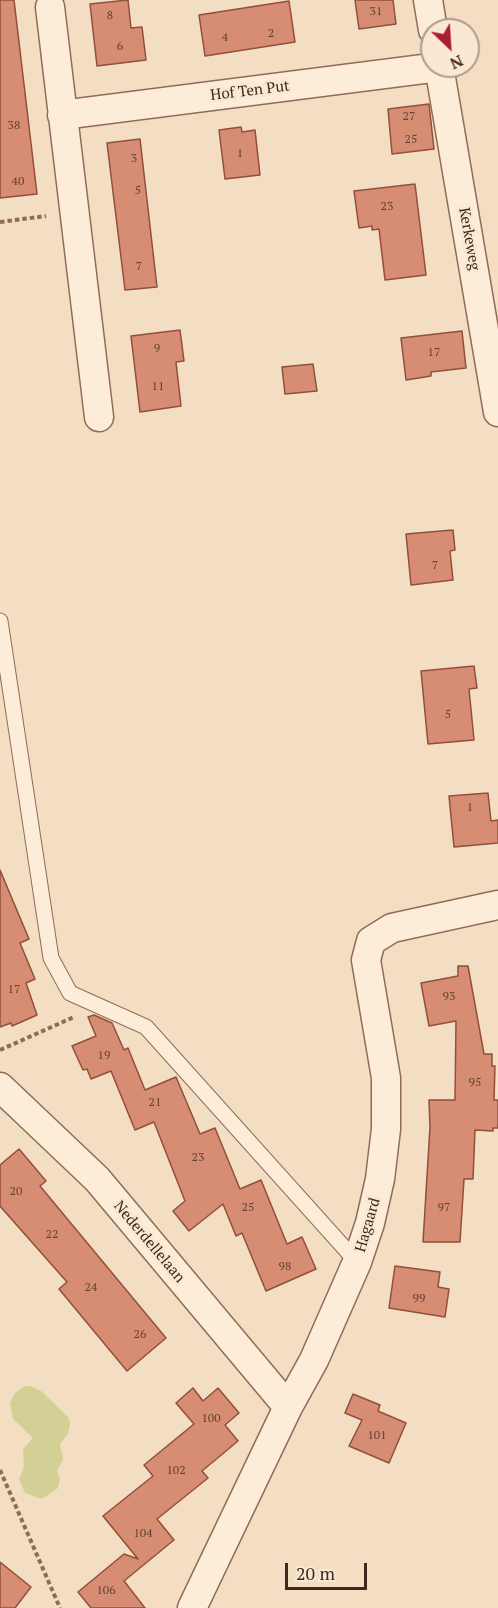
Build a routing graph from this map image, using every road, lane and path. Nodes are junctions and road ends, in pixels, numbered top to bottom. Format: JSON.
{"nodes":[{"id":1,"x":428,"y":0,"type":"edge"},
{"id":2,"x":50,"y":7,"type":"dead end"},
{"id":3,"x":431,"y":18,"type":"edge"},
{"id":4,"x":420,"y":68,"type":"edge"},
{"id":5,"x":441,"y":78,"type":"edge"},
{"id":6,"x":62,"y":115,"type":"junction"},
{"id":7,"x":74,"y":213,"type":"junction"},
{"id":8,"x":0,"y":222,"type":"edge"},
{"id":9,"x":498,"y":412,"type":"edge"},
{"id":10,"x":99,"y":417,"type":"dead end"},
{"id":11,"x":0,"y":621,"type":"edge"},
{"id":12,"x":498,"y":905,"type":"edge"},
{"id":13,"x":41,"y":1032,"type":"dead end"},
{"id":14,"x":0,"y":1050,"type":"edge"},
{"id":15,"x":0,"y":1087,"type":"edge"},
{"id":16,"x":357,"y":1262,"type":"junction"},
{"id":17,"x":288,"y":1407,"type":"junction"},
{"id":18,"x":0,"y":1470,"type":"edge"},
{"id":19,"x":60,"y":1608,"type":"edge"},
{"id":20,"x":192,"y":1608,"type":"edge"}],
"edges":[{"from":1,"to":3,"type":"street"},
{"from":2,"to":6,"type":"street"},
{"from":4,"to":6,"type":"street","name":"Hof Ten Put"},
{"from":5,"to":9,"type":"street","name":"Kerkeweg"},
{"from":6,"to":7,"type":"street"},
{"from":7,"to":8,"type":"path"},
{"from":7,"to":10,"type":"street"},
{"from":11,"to":16,"type":"lane"},
{"from":12,"to":16,"type":"street","name":"Hagaard"},
{"from":13,"to":14,"type":"path"},
{"from":15,"to":17,"type":"street","name":"Nederdellelaan"},
{"from":16,"to":17,"type":"street","name":"Hagaard"},
{"from":17,"to":20,"type":"street","name":"Hagaard"},
{"from":18,"to":19,"type":"path"}]}
